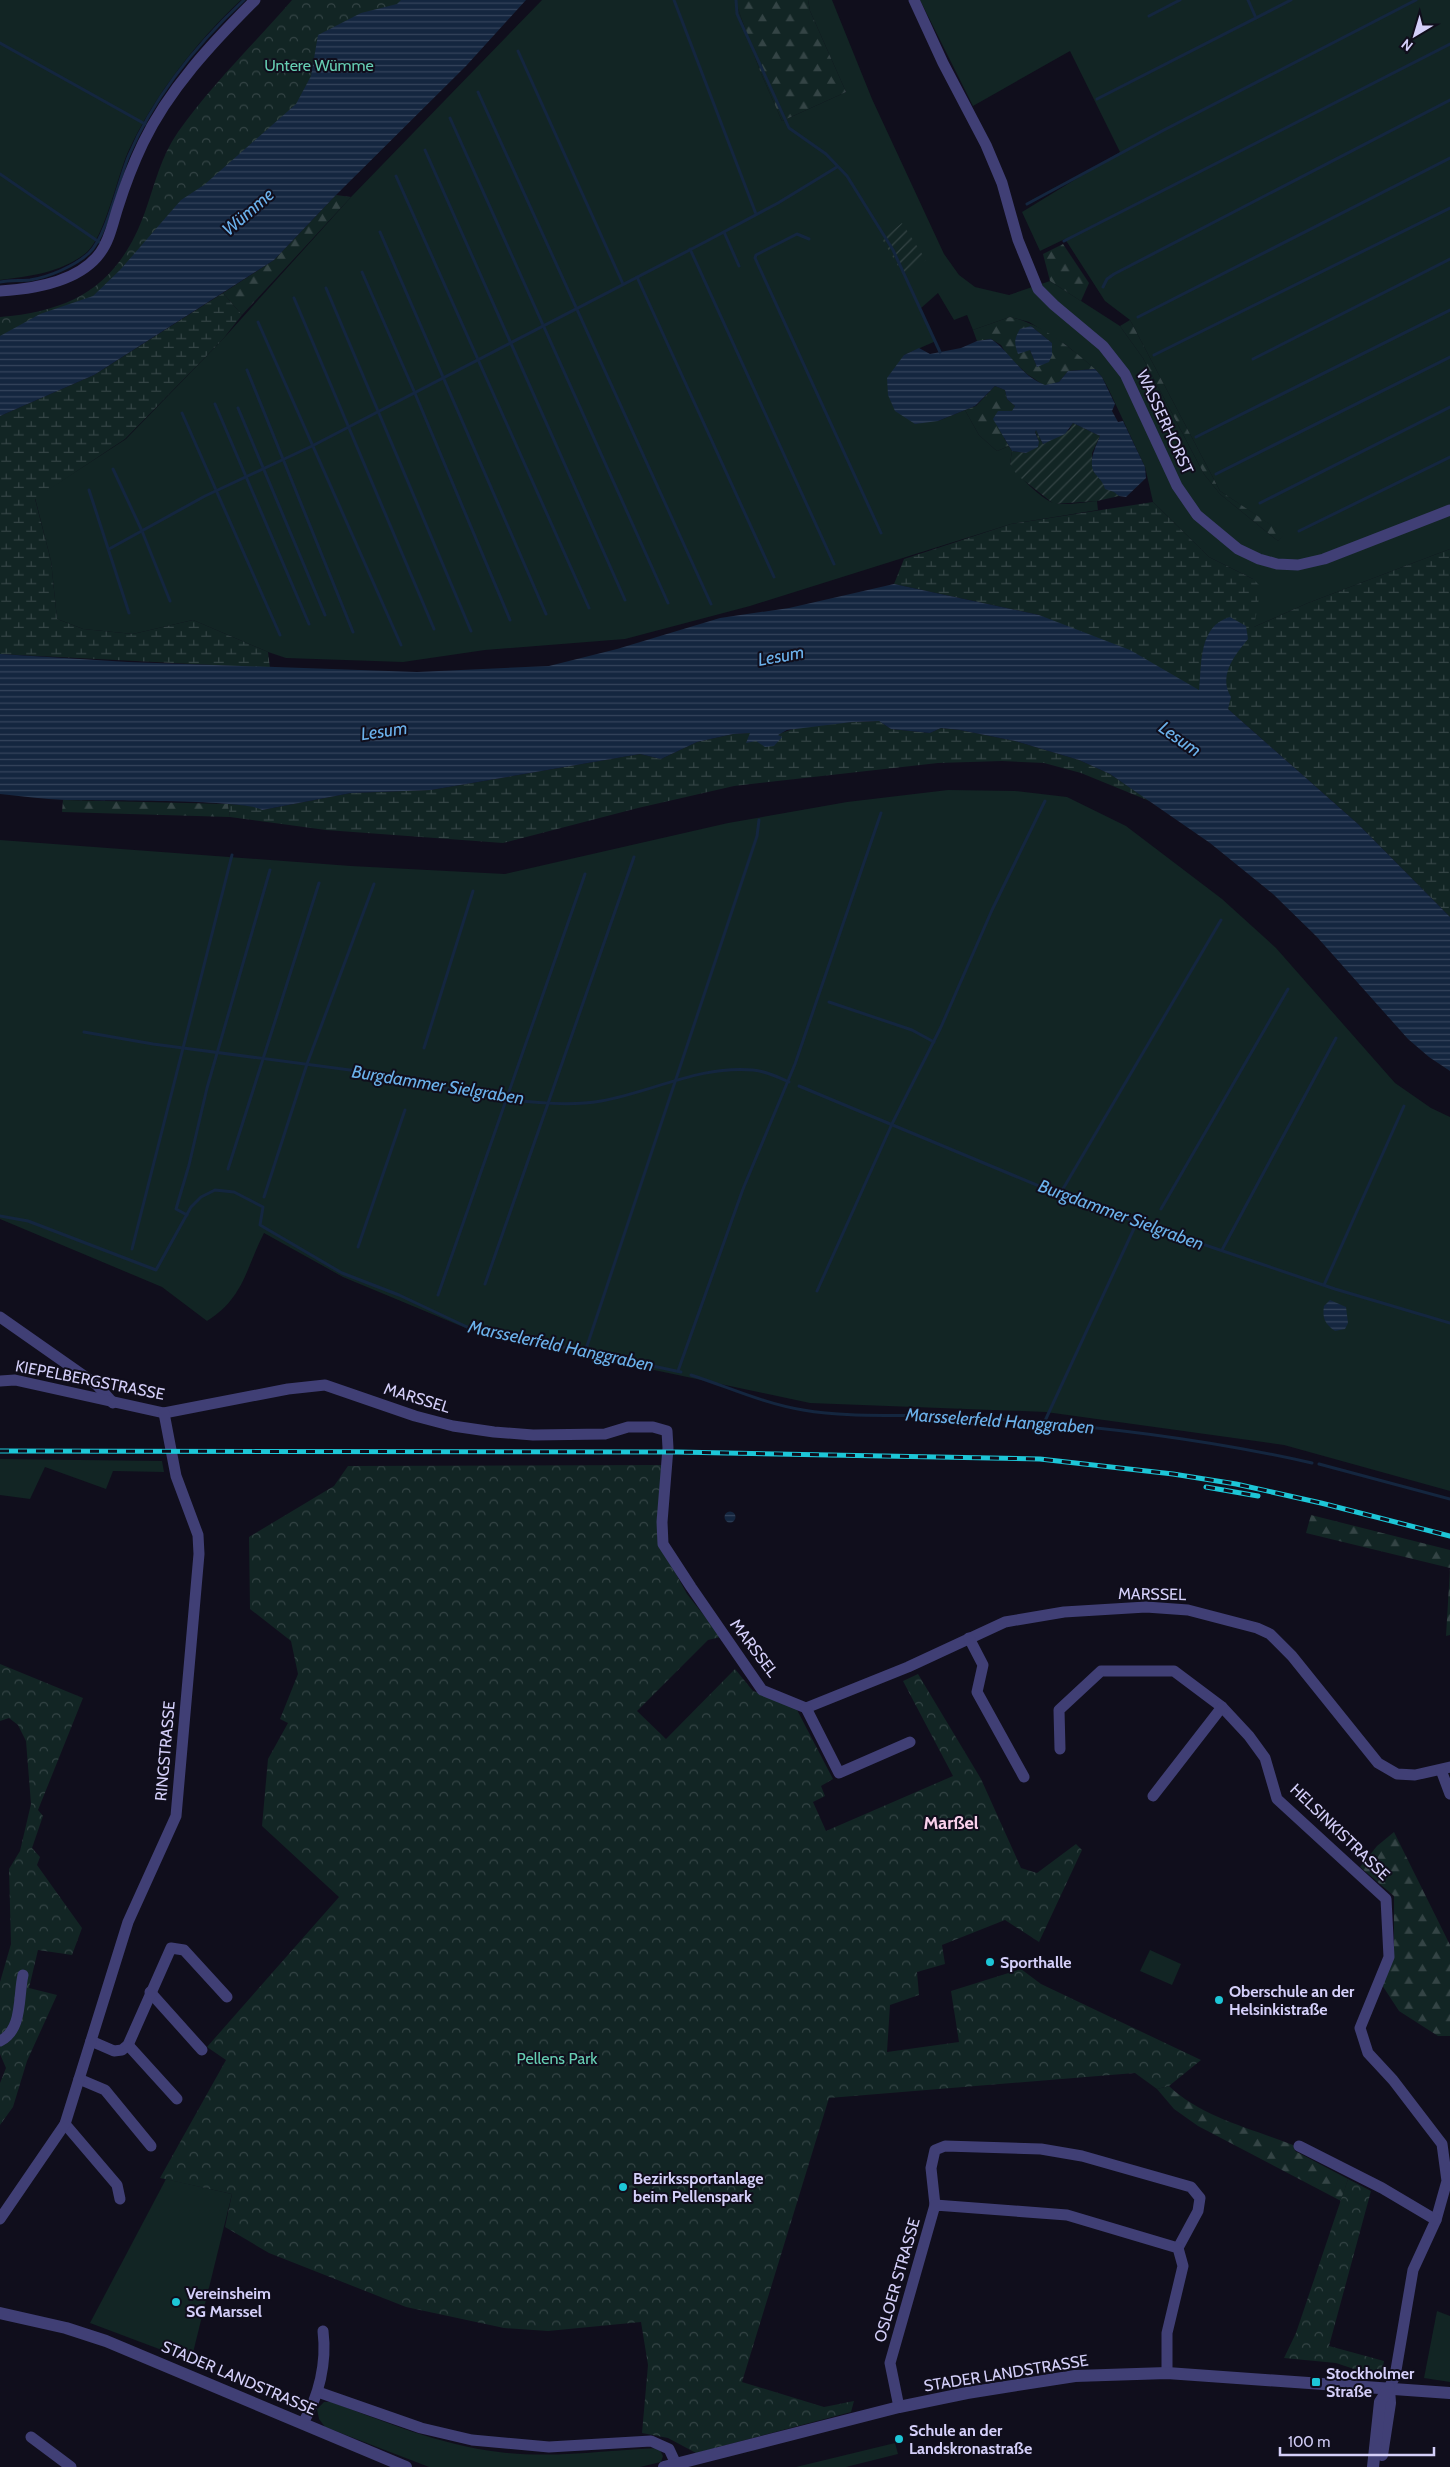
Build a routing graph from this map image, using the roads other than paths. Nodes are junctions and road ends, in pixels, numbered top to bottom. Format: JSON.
{"nodes":[{"id":1,"x":255,"y":0,"type":"edge"},
{"id":2,"x":914,"y":0,"type":"edge"},
{"id":3,"x":0,"y":291,"type":"edge"},
{"id":4,"x":1450,"y":510,"type":"edge"},
{"id":5,"x":0,"y":1317,"type":"edge"},
{"id":6,"x":0,"y":1380,"type":"edge"},
{"id":7,"x":232,"y":1400,"type":"joint"},
{"id":8,"x":112,"y":1402,"type":"junction"},
{"id":9,"x":164,"y":1413,"type":"junction"},
{"id":10,"x":969,"y":1638,"type":"junction"},
{"id":11,"x":1222,"y":1707,"type":"junction"},
{"id":12,"x":806,"y":1708,"type":"junction"},
{"id":13,"x":910,"y":1742,"type":"dead end"},
{"id":14,"x":1060,"y":1749,"type":"dead end"},
{"id":15,"x":1446,"y":1769,"type":"edge"},
{"id":16,"x":1024,"y":1777,"type":"dead end"},
{"id":17,"x":1450,"y":1794,"type":"edge"},
{"id":18,"x":1153,"y":1796,"type":"dead end"},
{"id":19,"x":23,"y":1975,"type":"dead end"},
{"id":20,"x":150,"y":1992,"type":"junction"},
{"id":21,"x":227,"y":1997,"type":"dead end"},
{"id":22,"x":0,"y":2040,"type":"edge"},
{"id":23,"x":92,"y":2041,"type":"junction"},
{"id":24,"x":128,"y":2044,"type":"junction"},
{"id":25,"x":202,"y":2050,"type":"dead end"},
{"id":26,"x":79,"y":2079,"type":"junction"},
{"id":27,"x":177,"y":2099,"type":"dead end"},
{"id":28,"x":65,"y":2124,"type":"junction"},
{"id":29,"x":151,"y":2146,"type":"dead end"},
{"id":30,"x":1299,"y":2146,"type":"dead end"},
{"id":31,"x":120,"y":2199,"type":"dead end"},
{"id":32,"x":935,"y":2205,"type":"junction"},
{"id":33,"x":0,"y":2219,"type":"edge"},
{"id":34,"x":1436,"y":2220,"type":"junction"},
{"id":35,"x":1178,"y":2248,"type":"junction"},
{"id":36,"x":0,"y":2313,"type":"edge"},
{"id":37,"x":323,"y":2331,"type":"dead end"},
{"id":38,"x":1167,"y":2373,"type":"junction"},
{"id":39,"x":1389,"y":2388,"type":"junction"},
{"id":40,"x":318,"y":2392,"type":"junction"},
{"id":41,"x":1450,"y":2393,"type":"edge"},
{"id":42,"x":899,"y":2407,"type":"junction"},
{"id":43,"x":303,"y":2423,"type":"junction"},
{"id":44,"x":31,"y":2437,"type":"dead end"},
{"id":45,"x":670,"y":2466,"type":"edge"},
{"id":46,"x":70,"y":2467,"type":"edge"},
{"id":47,"x":406,"y":2467,"type":"edge"},
{"id":48,"x":1373,"y":2467,"type":"edge"},
{"id":49,"x":1378,"y":2467,"type":"edge"}],
"edges":[{"from":1,"to":3,"type":"street"},
{"from":2,"to":4,"type":"street","name":"WASSERHORST"},
{"from":5,"to":8,"type":"street"},
{"from":6,"to":8,"type":"street","name":"KIEPELBERGSTRASSE"},
{"from":7,"to":9,"type":"street","name":"KIEPELBERGSTRASSE"},
{"from":7,"to":12,"type":"street","name":"MARSSEL"},
{"from":8,"to":9,"type":"street","name":"KIEPELBERGSTRASSE"},
{"from":9,"to":23,"type":"street","name":"RINGSTRASSE"},
{"from":10,"to":12,"type":"street","name":"MARSSEL"},
{"from":10,"to":15,"type":"street","name":"MARSSEL"},
{"from":10,"to":16,"type":"street"},
{"from":11,"to":14,"type":"street","name":"HELSINKISTRASSE"},
{"from":11,"to":18,"type":"street"},
{"from":11,"to":34,"type":"street","name":"HELSINKISTRASSE"},
{"from":12,"to":13,"type":"street"},
{"from":15,"to":17,"type":"street"},
{"from":19,"to":22,"type":"street"},
{"from":20,"to":21,"type":"street"},
{"from":20,"to":24,"type":"street"},
{"from":20,"to":25,"type":"street"},
{"from":23,"to":24,"type":"street"},
{"from":23,"to":26,"type":"street","name":"RINGSTRASSE"},
{"from":24,"to":27,"type":"street"},
{"from":26,"to":28,"type":"street","name":"RINGSTRASSE"},
{"from":26,"to":29,"type":"street"},
{"from":28,"to":31,"type":"street"},
{"from":28,"to":33,"type":"street","name":"RINGSTRASSE"},
{"from":30,"to":34,"type":"street"},
{"from":32,"to":35,"type":"street","name":"OSLOER STRASSE"},
{"from":32,"to":35,"type":"street"},
{"from":32,"to":42,"type":"street","name":"OSLOER STRASSE"},
{"from":34,"to":39,"type":"street","name":"HELSINKISTRASSE"},
{"from":35,"to":38,"type":"street"},
{"from":36,"to":43,"type":"street","name":"STADER LANDSTRASSE"},
{"from":37,"to":40,"type":"street"},
{"from":38,"to":39,"type":"street","name":"STADER LANDSTRASSE"},
{"from":38,"to":42,"type":"street","name":"STADER LANDSTRASSE"},
{"from":39,"to":41,"type":"street","name":"STADER LANDSTRASSE"},
{"from":39,"to":48,"type":"street"},
{"from":39,"to":49,"type":"street"},
{"from":40,"to":43,"type":"street"},
{"from":40,"to":45,"type":"street"},
{"from":42,"to":45,"type":"street","name":"STADER LANDSTRASSE"},
{"from":43,"to":47,"type":"street","name":"STADER LANDSTRASSE"},
{"from":44,"to":46,"type":"street"}]}
